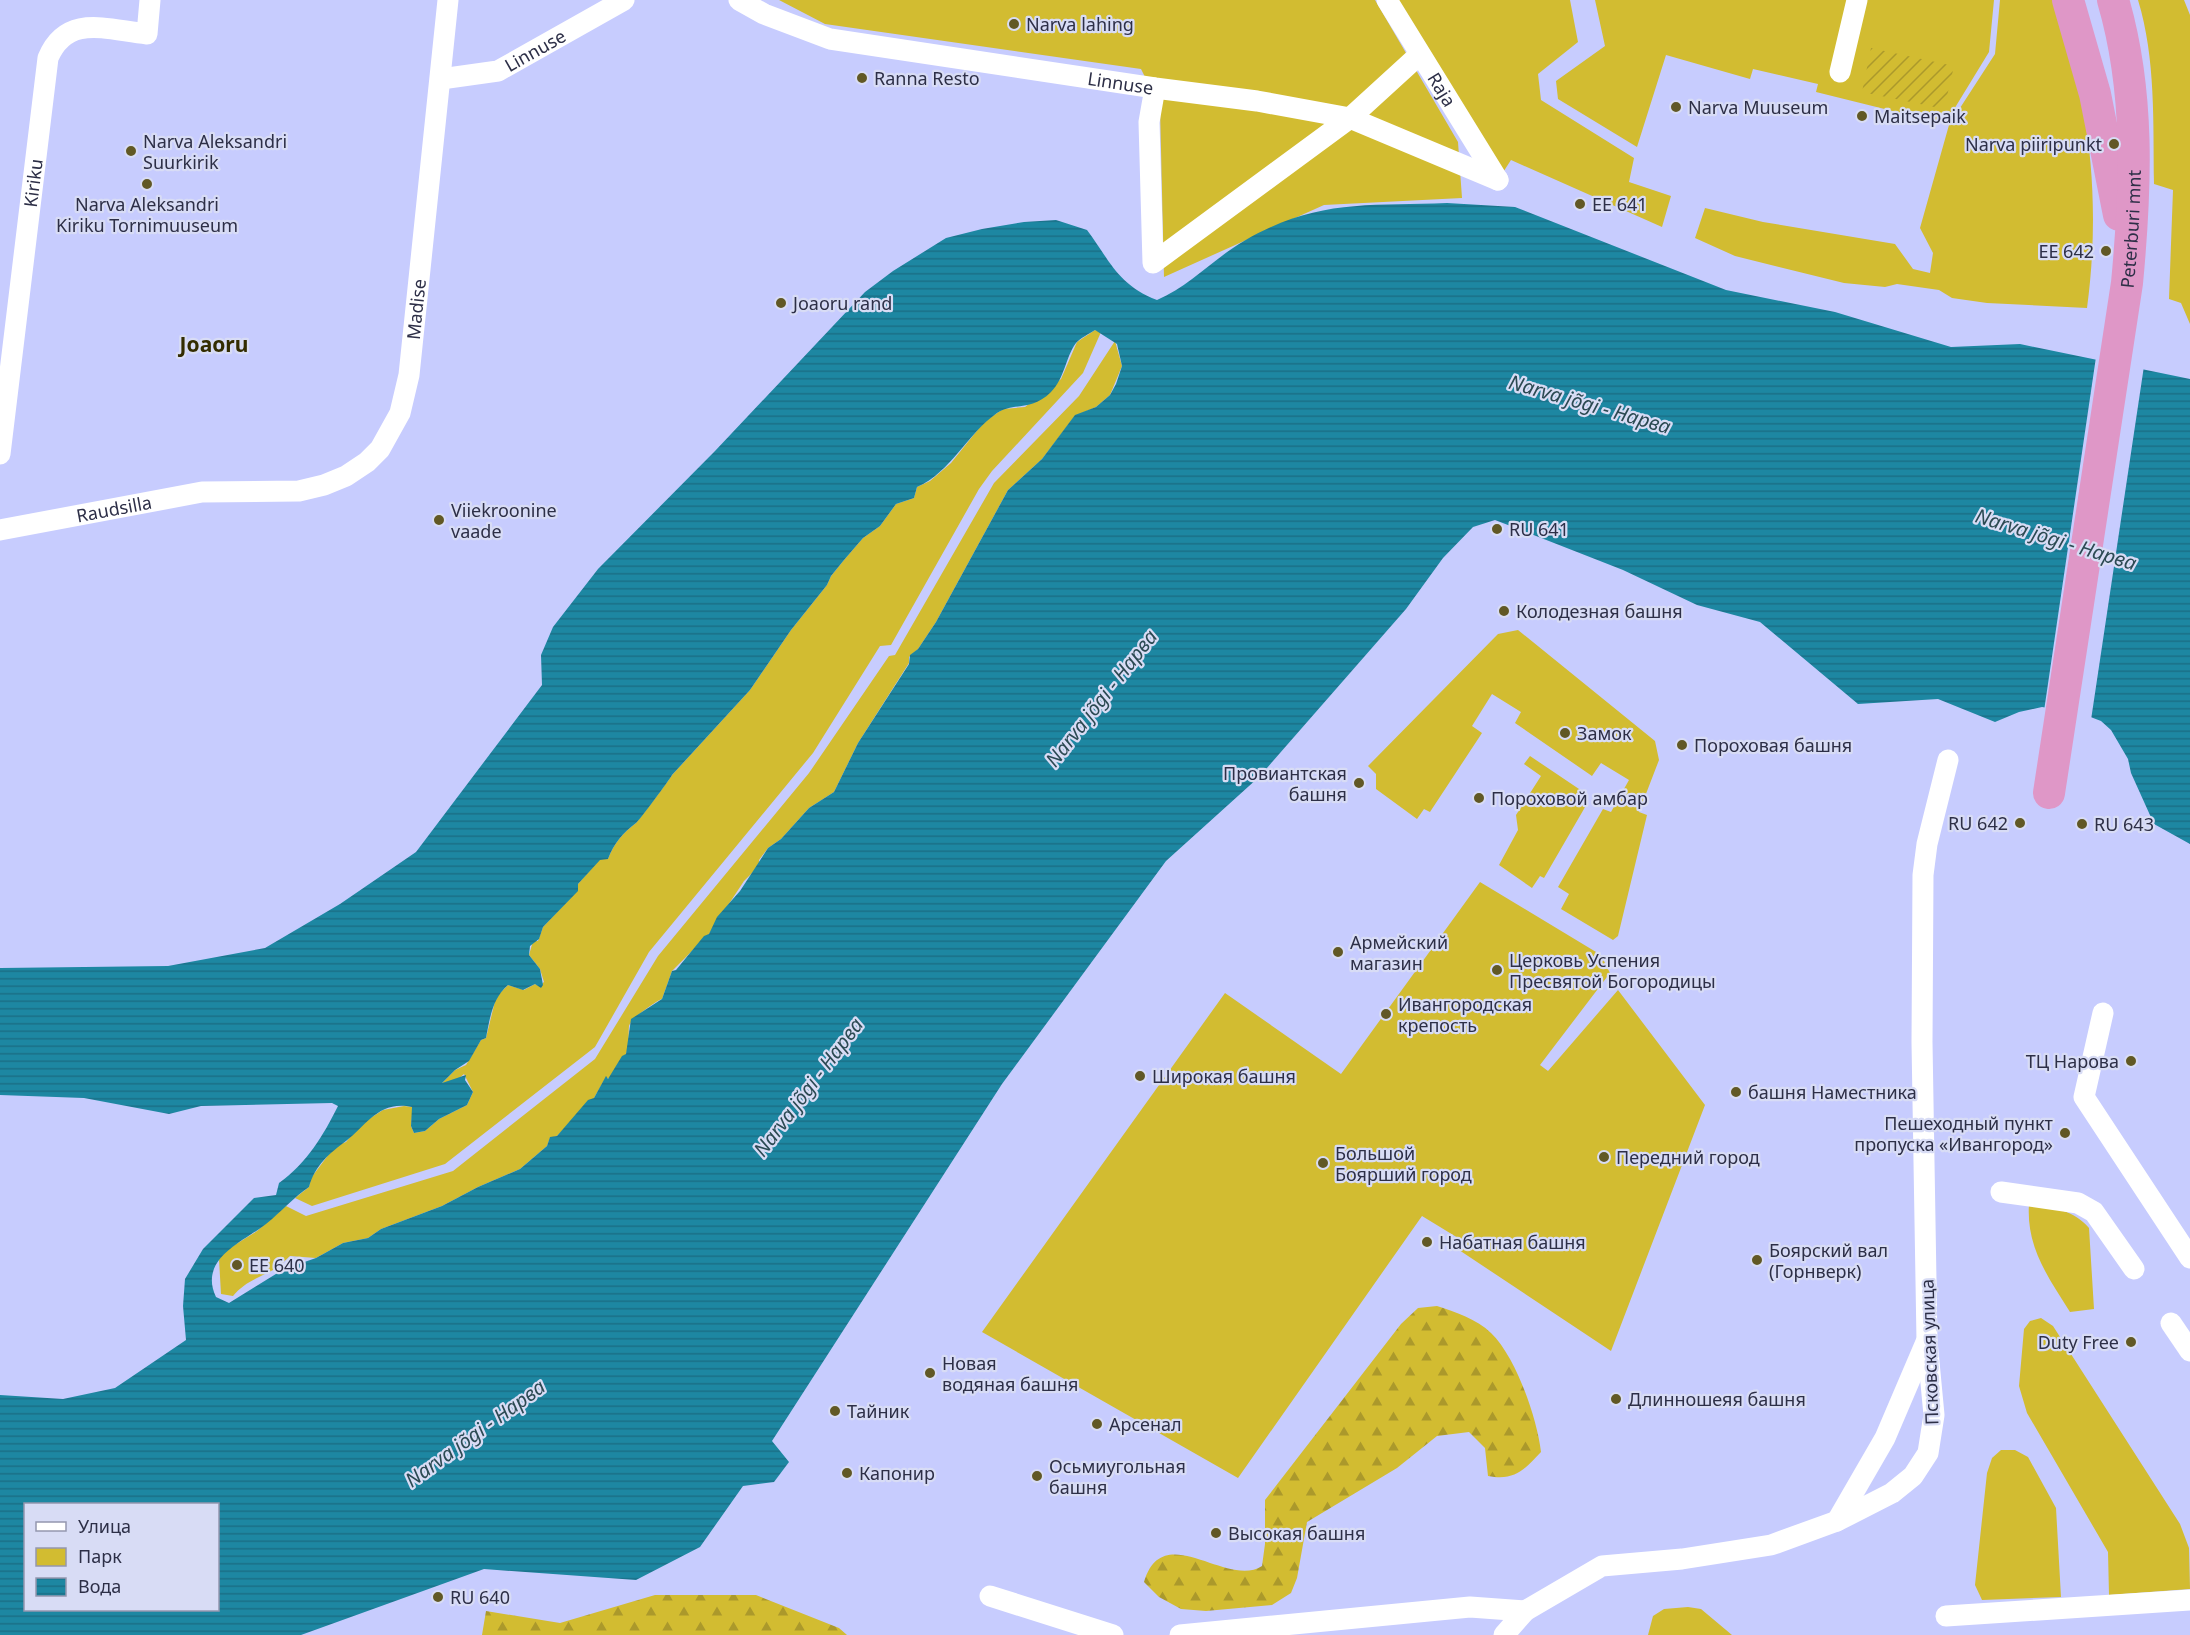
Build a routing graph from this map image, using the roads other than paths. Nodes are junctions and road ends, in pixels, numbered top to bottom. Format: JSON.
{"nodes":[{"id":1,"x":150,"y":0,"type":"edge"},
{"id":2,"x":448,"y":0,"type":"edge"},
{"id":3,"x":624,"y":0,"type":"edge"},
{"id":4,"x":739,"y":0,"type":"edge"},
{"id":5,"x":1387,"y":0,"type":"edge"},
{"id":6,"x":1857,"y":0,"type":"edge"},
{"id":7,"x":2068,"y":0,"type":"edge"},
{"id":8,"x":2094,"y":0,"type":"edge"},
{"id":9,"x":2113,"y":0,"type":"edge"},
{"id":10,"x":1419,"y":55,"type":"junction"},
{"id":11,"x":1840,"y":72,"type":"dead end"},
{"id":12,"x":441,"y":79,"type":"junction"},
{"id":13,"x":1155,"y":88,"type":"junction"},
{"id":14,"x":2131,"y":102,"type":"junction"},
{"id":15,"x":1350,"y":118,"type":"junction"},
{"id":16,"x":1498,"y":180,"type":"joint"},
{"id":17,"x":2127,"y":283,"type":"junction"},
{"id":18,"x":9,"y":309,"type":"edge"},
{"id":19,"x":0,"y":454,"type":"edge"},
{"id":20,"x":228,"y":490,"type":"joint"},
{"id":21,"x":0,"y":530,"type":"edge"},
{"id":22,"x":1948,"y":760,"type":"dead end"},
{"id":23,"x":2049,"y":793,"type":"dead end"},
{"id":24,"x":2103,"y":1013,"type":"dead end"},
{"id":25,"x":2001,"y":1192,"type":"dead end"},
{"id":26,"x":2190,"y":1258,"type":"edge"},
{"id":27,"x":2134,"y":1269,"type":"dead end"},
{"id":28,"x":2171,"y":1323,"type":"dead end"},
{"id":29,"x":1927,"y":1341,"type":"junction"},
{"id":30,"x":2190,"y":1351,"type":"edge"},
{"id":31,"x":1837,"y":1521,"type":"junction"},
{"id":32,"x":990,"y":1596,"type":"dead end"},
{"id":33,"x":2190,"y":1600,"type":"edge"},
{"id":34,"x":1525,"y":1611,"type":"junction"},
{"id":35,"x":1946,"y":1616,"type":"dead end"},
{"id":36,"x":1113,"y":1635,"type":"edge"},
{"id":37,"x":1180,"y":1635,"type":"edge"},
{"id":38,"x":1504,"y":1635,"type":"edge"}],
"edges":[{"from":1,"to":18,"type":"street","name":"Kiriku"},
{"from":2,"to":12,"type":"street","name":"Madise"},
{"from":3,"to":12,"type":"street","name":"Linnuse"},
{"from":4,"to":13,"type":"street","name":"Linnuse"},
{"from":5,"to":10,"type":"street","name":"Raja"},
{"from":6,"to":11,"type":"street"},
{"from":7,"to":17,"type":"highway","name":"Peterburi mnt"},
{"from":8,"to":14,"type":"highway","name":"Peterburi mnt"},
{"from":9,"to":14,"type":"highway","name":"Peterburi mnt"},
{"from":10,"to":15,"type":"street"},
{"from":10,"to":16,"type":"street","name":"Raja"},
{"from":12,"to":20,"type":"street","name":"Madise"},
{"from":13,"to":15,"type":"street","name":"Linnuse"},
{"from":13,"to":15,"type":"street"},
{"from":14,"to":17,"type":"highway","name":"Peterburi mnt"},
{"from":15,"to":16,"type":"street","name":"Linnuse"},
{"from":17,"to":23,"type":"highway"},
{"from":18,"to":19,"type":"street","name":"Kiriku"},
{"from":20,"to":21,"type":"street","name":"Raudsilla"},
{"from":22,"to":29,"type":"street","name":"Псковская улица"},
{"from":24,"to":26,"type":"street"},
{"from":25,"to":27,"type":"street"},
{"from":28,"to":30,"type":"street"},
{"from":29,"to":31,"type":"street"},
{"from":29,"to":31,"type":"street","name":"Псковская улица"},
{"from":31,"to":34,"type":"street","name":"Псковская улица"},
{"from":32,"to":36,"type":"street"},
{"from":33,"to":35,"type":"street"},
{"from":34,"to":37,"type":"street"},
{"from":34,"to":38,"type":"street","name":"Псковская улица"}]}
